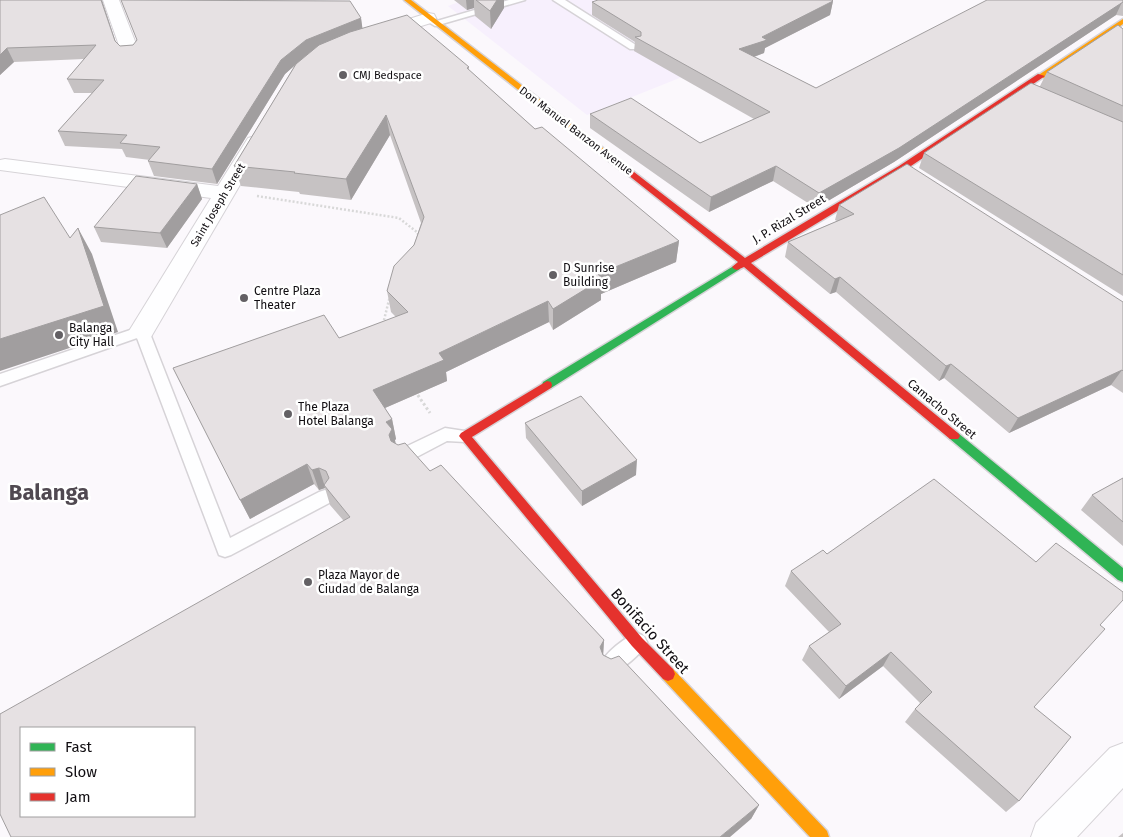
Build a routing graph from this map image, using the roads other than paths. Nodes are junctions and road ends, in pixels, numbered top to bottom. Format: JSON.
{"nodes":[{"id":1,"x":112,"y":0,"type":"edge"},
{"id":2,"x":407,"y":0,"type":"edge"},
{"id":3,"x":520,"y":0,"type":"edge"},
{"id":4,"x":558,"y":0,"type":"edge"},
{"id":5,"x":431,"y":20,"type":"junction"},
{"id":6,"x":1119,"y":29,"type":"edge"},
{"id":7,"x":365,"y":39,"type":"edge"},
{"id":8,"x":634,"y":47,"type":"edge"},
{"id":9,"x":131,"y":54,"type":"edge"},
{"id":10,"x":1024,"y":87,"type":"junction"},
{"id":11,"x":1042,"y":96,"type":"edge"},
{"id":12,"x":264,"y":128,"type":"edge"},
{"id":13,"x":5,"y":165,"type":"dead end"},
{"id":14,"x":225,"y":193,"type":"junction"},
{"id":15,"x":744,"y":262,"type":"junction"},
{"id":16,"x":142,"y":331,"type":"junction"},
{"id":17,"x":0,"y":380,"type":"edge"},
{"id":18,"x":465,"y":436,"type":"junction"},
{"id":19,"x":403,"y":456,"type":"edge"},
{"id":20,"x":324,"y":497,"type":"edge"},
{"id":21,"x":1123,"y":576,"type":"edge"},
{"id":22,"x":637,"y":642,"type":"junction"},
{"id":23,"x":610,"y":665,"type":"edge"},
{"id":24,"x":1123,"y":761,"type":"edge"},
{"id":25,"x":821,"y":837,"type":"edge"},
{"id":26,"x":1050,"y":837,"type":"edge"}],
"edges":[{"from":1,"to":9,"type":"street"},
{"from":2,"to":5,"type":"street","name":"Don Manuel Banzon Avenue"},
{"from":3,"to":5,"type":"lane"},
{"from":4,"to":8,"type":"lane"},
{"from":5,"to":7,"type":"street"},
{"from":5,"to":15,"type":"street","name":"Don Manuel Banzon Avenue"},
{"from":6,"to":10,"type":"street","name":"J. P. Rizal Street"},
{"from":10,"to":11,"type":"street"},
{"from":10,"to":15,"type":"street","name":"J. P. Rizal Street"},
{"from":12,"to":14,"type":"street","name":"Saint Joseph Street"},
{"from":13,"to":14,"type":"street"},
{"from":14,"to":16,"type":"street","name":"Saint Joseph Street"},
{"from":15,"to":18,"type":"street","name":"J. P. Rizal Street"},
{"from":15,"to":21,"type":"street","name":"Camacho Street"},
{"from":16,"to":17,"type":"lane"},
{"from":16,"to":20,"type":"lane"},
{"from":18,"to":19,"type":"lane"},
{"from":18,"to":22,"type":"street","name":"Bonifacio Street"},
{"from":22,"to":23,"type":"lane"},
{"from":22,"to":25,"type":"street","name":"Bonifacio Street"},
{"from":24,"to":26,"type":"street"}]}
